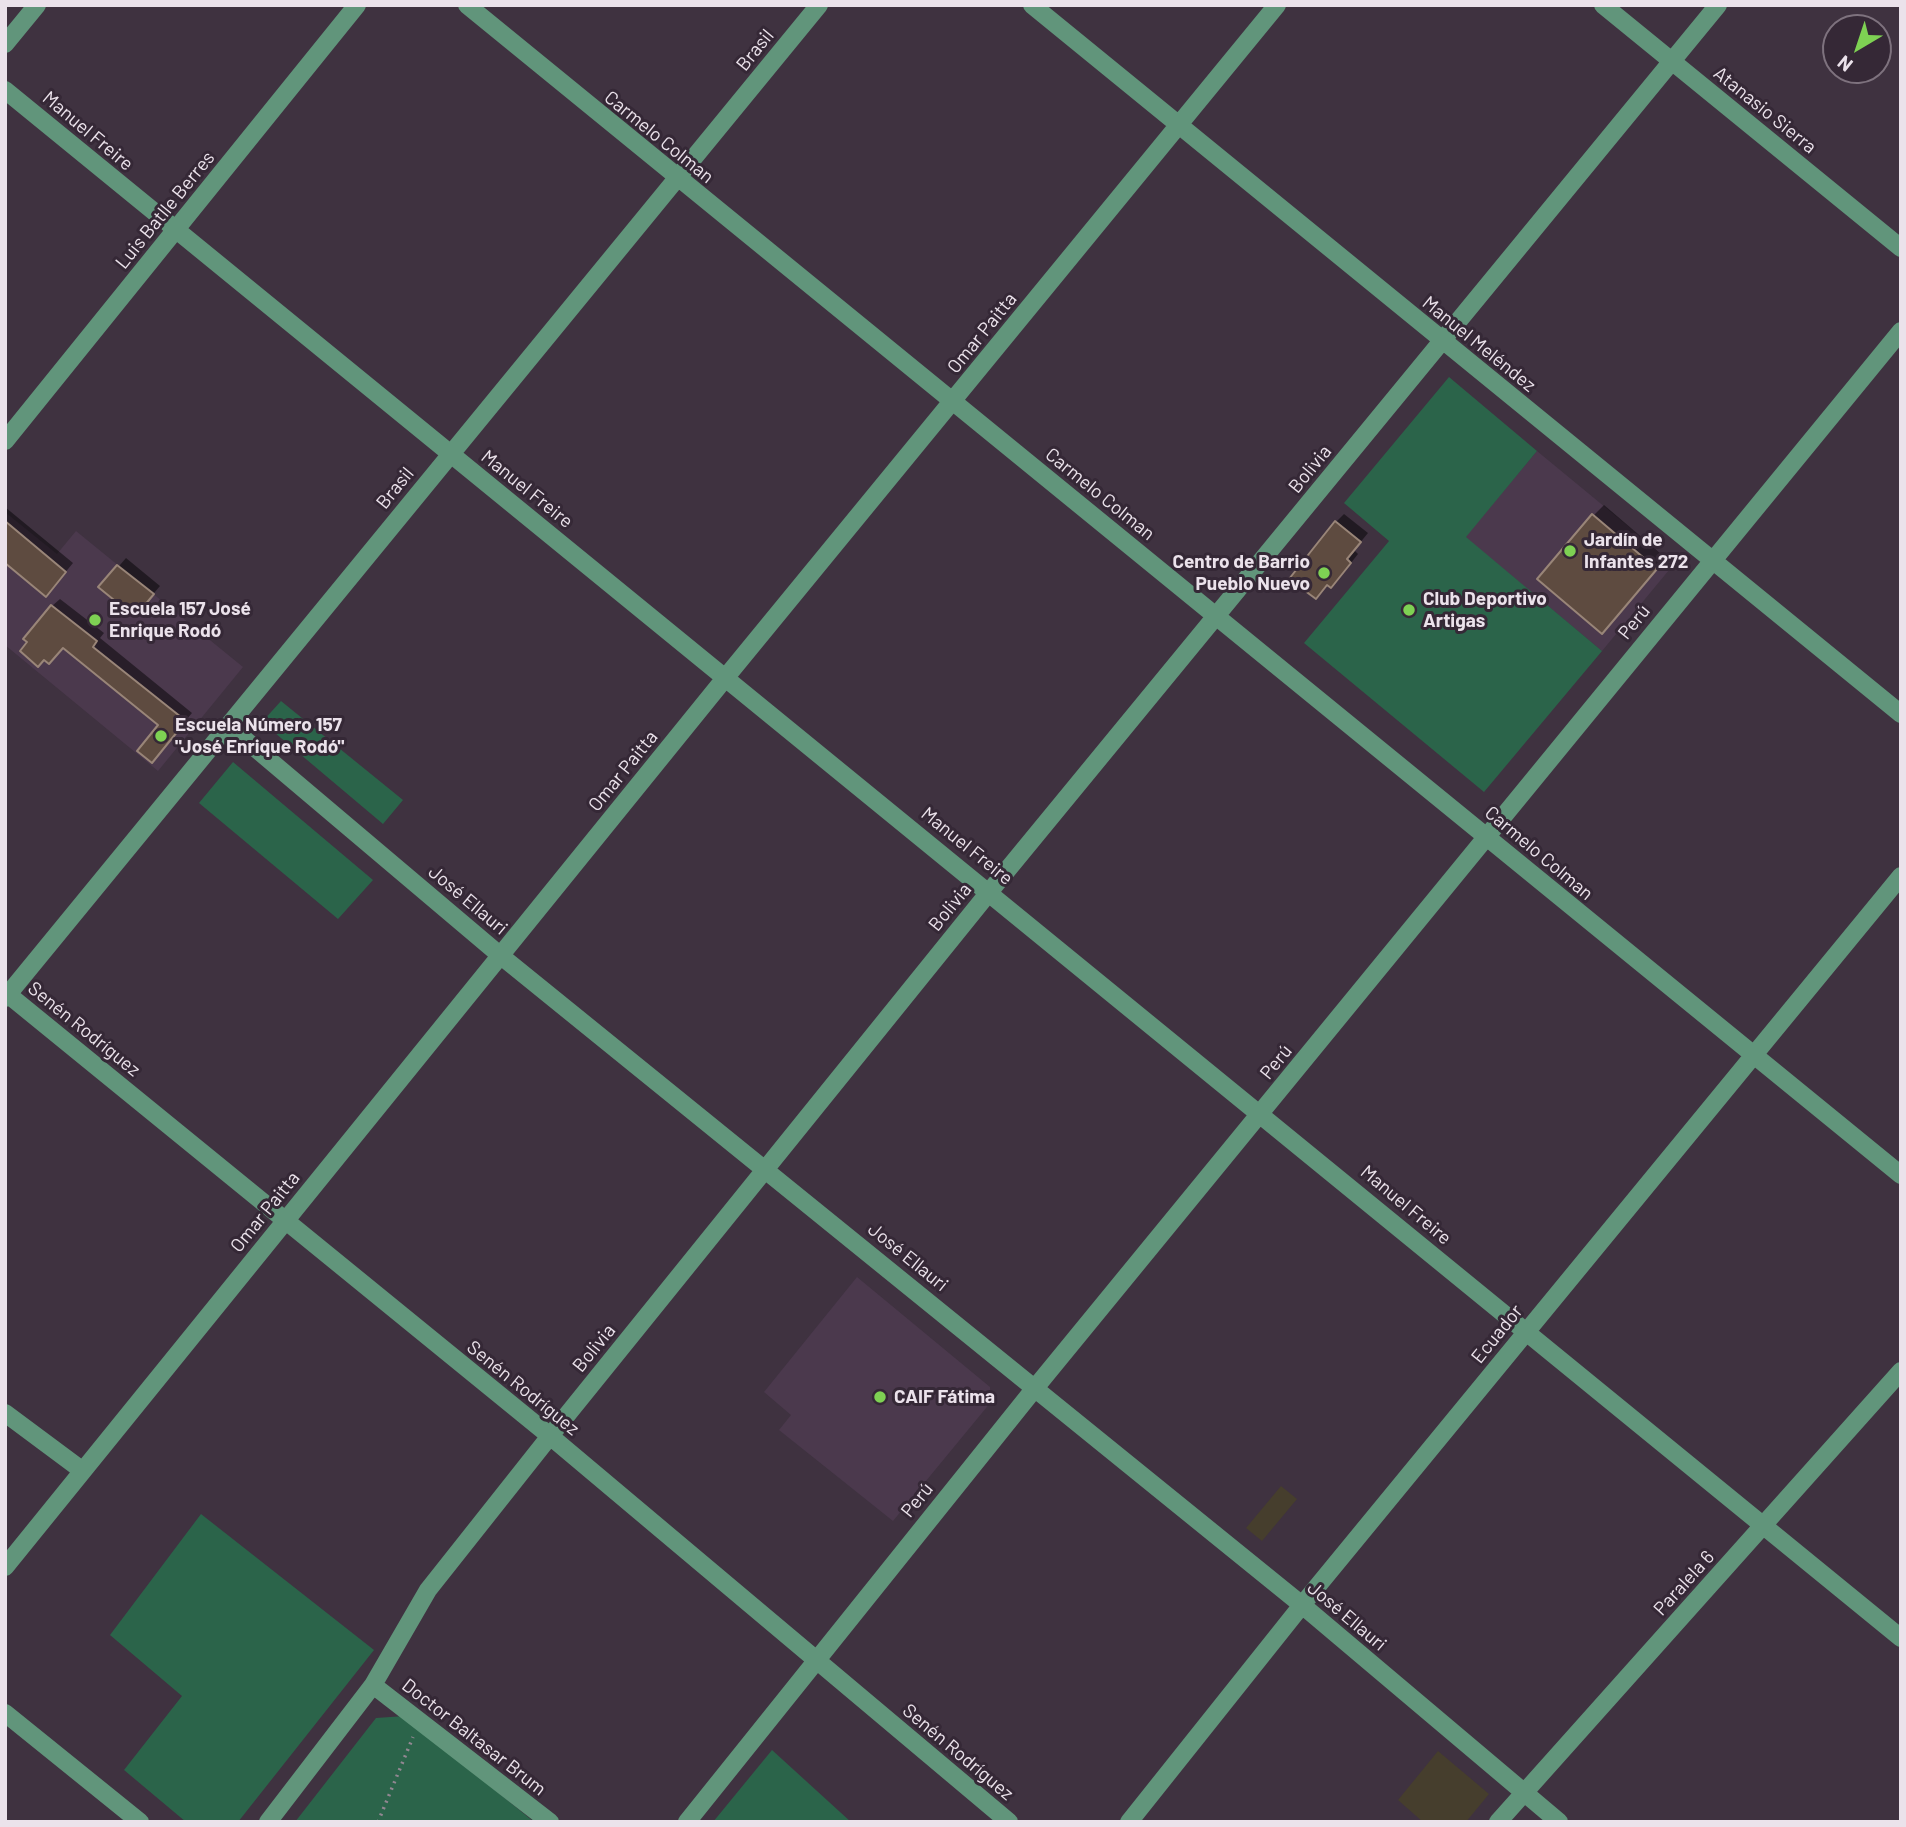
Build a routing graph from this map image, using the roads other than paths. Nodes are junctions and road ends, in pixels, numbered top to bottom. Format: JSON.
{"nodes":[{"id":1,"x":37,"y":5,"type":"edge"},
{"id":2,"x":357,"y":5,"type":"edge"},
{"id":3,"x":467,"y":5,"type":"edge"},
{"id":4,"x":819,"y":5,"type":"edge"},
{"id":5,"x":1032,"y":5,"type":"edge"},
{"id":6,"x":1277,"y":5,"type":"edge"},
{"id":7,"x":1603,"y":5,"type":"edge"},
{"id":8,"x":1718,"y":5,"type":"edge"},
{"id":9,"x":5,"y":44,"type":"edge"},
{"id":10,"x":1672,"y":61,"type":"junction"},
{"id":11,"x":5,"y":90,"type":"edge"},
{"id":12,"x":1178,"y":127,"type":"junction"},
{"id":13,"x":677,"y":179,"type":"junction"},
{"id":14,"x":175,"y":231,"type":"junction"},
{"id":15,"x":1901,"y":248,"type":"edge"},
{"id":16,"x":1901,"y":331,"type":"edge"},
{"id":17,"x":1441,"y":341,"type":"junction"},
{"id":18,"x":952,"y":402,"type":"junction"},
{"id":19,"x":5,"y":441,"type":"edge"},
{"id":20,"x":451,"y":453,"type":"junction"},
{"id":21,"x":1712,"y":560,"type":"junction"},
{"id":22,"x":1218,"y":616,"type":"junction"},
{"id":23,"x":726,"y":677,"type":"junction"},
{"id":24,"x":1901,"y":714,"type":"edge"},
{"id":25,"x":229,"y":726,"type":"junction"},
{"id":26,"x":1488,"y":838,"type":"junction"},
{"id":27,"x":1901,"y":876,"type":"edge"},
{"id":28,"x":990,"y":891,"type":"junction"},
{"id":29,"x":501,"y":956,"type":"junction"},
{"id":30,"x":6,"y":995,"type":"edge"},
{"id":31,"x":1752,"y":1057,"type":"junction"},
{"id":32,"x":1262,"y":1112,"type":"junction"},
{"id":33,"x":765,"y":1169,"type":"junction"},
{"id":34,"x":1901,"y":1175,"type":"edge"},
{"id":35,"x":285,"y":1220,"type":"junction"},
{"id":36,"x":1527,"y":1331,"type":"junction"},
{"id":37,"x":1901,"y":1371,"type":"edge"},
{"id":38,"x":1035,"y":1388,"type":"junction"},
{"id":39,"x":5,"y":1413,"type":"edge"},
{"id":40,"x":550,"y":1436,"type":"junction"},
{"id":41,"x":83,"y":1471,"type":"junction"},
{"id":42,"x":1764,"y":1527,"type":"junction"},
{"id":43,"x":5,"y":1567,"type":"edge"},
{"id":44,"x":1302,"y":1605,"type":"junction"},
{"id":45,"x":1901,"y":1638,"type":"edge"},
{"id":46,"x":815,"y":1660,"type":"junction"},
{"id":47,"x":373,"y":1685,"type":"junction"},
{"id":48,"x":5,"y":1713,"type":"edge"},
{"id":49,"x":1523,"y":1792,"type":"junction"},
{"id":50,"x":140,"y":1822,"type":"edge"},
{"id":51,"x":268,"y":1822,"type":"edge"},
{"id":52,"x":551,"y":1822,"type":"edge"},
{"id":53,"x":687,"y":1822,"type":"edge"},
{"id":54,"x":1009,"y":1822,"type":"edge"},
{"id":55,"x":1129,"y":1822,"type":"edge"},
{"id":56,"x":1497,"y":1822,"type":"edge"},
{"id":57,"x":1559,"y":1822,"type":"edge"}],
"edges":[{"from":1,"to":9,"type":"street"},
{"from":2,"to":14,"type":"street","name":"Luis Batlle Berres"},
{"from":3,"to":13,"type":"street","name":"Carmelo Colman"},
{"from":4,"to":13,"type":"street","name":"Brasil"},
{"from":5,"to":12,"type":"street","name":"Manuel Meléndez"},
{"from":6,"to":12,"type":"street","name":"Omar Paitta"},
{"from":7,"to":10,"type":"street","name":"Atanasio Sierra"},
{"from":8,"to":10,"type":"street","name":"Bolivia"},
{"from":10,"to":15,"type":"street","name":"Atanasio Sierra"},
{"from":10,"to":17,"type":"street","name":"Bolivia"},
{"from":11,"to":14,"type":"street","name":"Manuel Freire"},
{"from":12,"to":17,"type":"street","name":"Manuel Meléndez"},
{"from":12,"to":18,"type":"street","name":"Omar Paitta"},
{"from":13,"to":18,"type":"street","name":"Carmelo Colman"},
{"from":13,"to":20,"type":"street","name":"Brasil"},
{"from":14,"to":19,"type":"street","name":"Luis Batlle Berres"},
{"from":14,"to":20,"type":"street","name":"Manuel Freire"},
{"from":16,"to":21,"type":"street","name":"Perú"},
{"from":17,"to":21,"type":"street","name":"Manuel Meléndez"},
{"from":17,"to":22,"type":"street","name":"Bolivia"},
{"from":18,"to":22,"type":"street","name":"Carmelo Colman"},
{"from":18,"to":23,"type":"street","name":"Omar Paitta"},
{"from":20,"to":23,"type":"street","name":"Manuel Freire"},
{"from":20,"to":25,"type":"street","name":"Brasil"},
{"from":21,"to":24,"type":"street","name":"Manuel Meléndez"},
{"from":21,"to":26,"type":"street","name":"Perú"},
{"from":22,"to":26,"type":"street","name":"Carmelo Colman"},
{"from":22,"to":28,"type":"street","name":"Bolivia"},
{"from":23,"to":28,"type":"street","name":"Manuel Freire"},
{"from":23,"to":29,"type":"street","name":"Omar Paitta"},
{"from":25,"to":29,"type":"street","name":"José Ellauri"},
{"from":25,"to":30,"type":"street","name":"Brasil"},
{"from":26,"to":31,"type":"street","name":"Carmelo Colman"},
{"from":26,"to":32,"type":"street","name":"Perú"},
{"from":27,"to":31,"type":"street","name":"Ecuador"},
{"from":28,"to":32,"type":"street","name":"Manuel Freire"},
{"from":28,"to":33,"type":"street","name":"Bolivia"},
{"from":29,"to":33,"type":"street","name":"José Ellauri"},
{"from":29,"to":35,"type":"street","name":"Omar Paitta"},
{"from":30,"to":35,"type":"street","name":"Senén Rodríguez"},
{"from":31,"to":34,"type":"street","name":"Carmelo Colman"},
{"from":31,"to":36,"type":"street","name":"Ecuador"},
{"from":32,"to":36,"type":"street","name":"Manuel Freire"},
{"from":32,"to":38,"type":"street","name":"Perú"},
{"from":33,"to":38,"type":"street","name":"José Ellauri"},
{"from":33,"to":40,"type":"street","name":"Bolivia"},
{"from":35,"to":40,"type":"street","name":"Senén Rodríguez"},
{"from":35,"to":41,"type":"street","name":"Omar Paitta"},
{"from":36,"to":42,"type":"street","name":"Manuel Freire"},
{"from":36,"to":44,"type":"street","name":"Ecuador"},
{"from":37,"to":42,"type":"street","name":"Paralela 6"},
{"from":38,"to":44,"type":"street","name":"José Ellauri"},
{"from":38,"to":46,"type":"street","name":"Perú"},
{"from":39,"to":41,"type":"street"},
{"from":40,"to":46,"type":"street","name":"Senén Rodríguez"},
{"from":40,"to":47,"type":"street","name":"Bolivia"},
{"from":41,"to":43,"type":"street","name":"Omar Paitta"},
{"from":42,"to":45,"type":"street","name":"Manuel Freire"},
{"from":42,"to":49,"type":"street","name":"Paralela 6"},
{"from":44,"to":49,"type":"street","name":"José Ellauri"},
{"from":44,"to":55,"type":"street","name":"Ecuador"},
{"from":46,"to":53,"type":"street","name":"Perú"},
{"from":46,"to":54,"type":"street","name":"Senén Rodríguez"},
{"from":47,"to":51,"type":"street","name":"Bolivia"},
{"from":47,"to":52,"type":"street","name":"Doctor Baltasar Brum"},
{"from":48,"to":50,"type":"street"},
{"from":49,"to":56,"type":"street","name":"Paralela 6"},
{"from":49,"to":57,"type":"street","name":"José Ellauri"}]}
